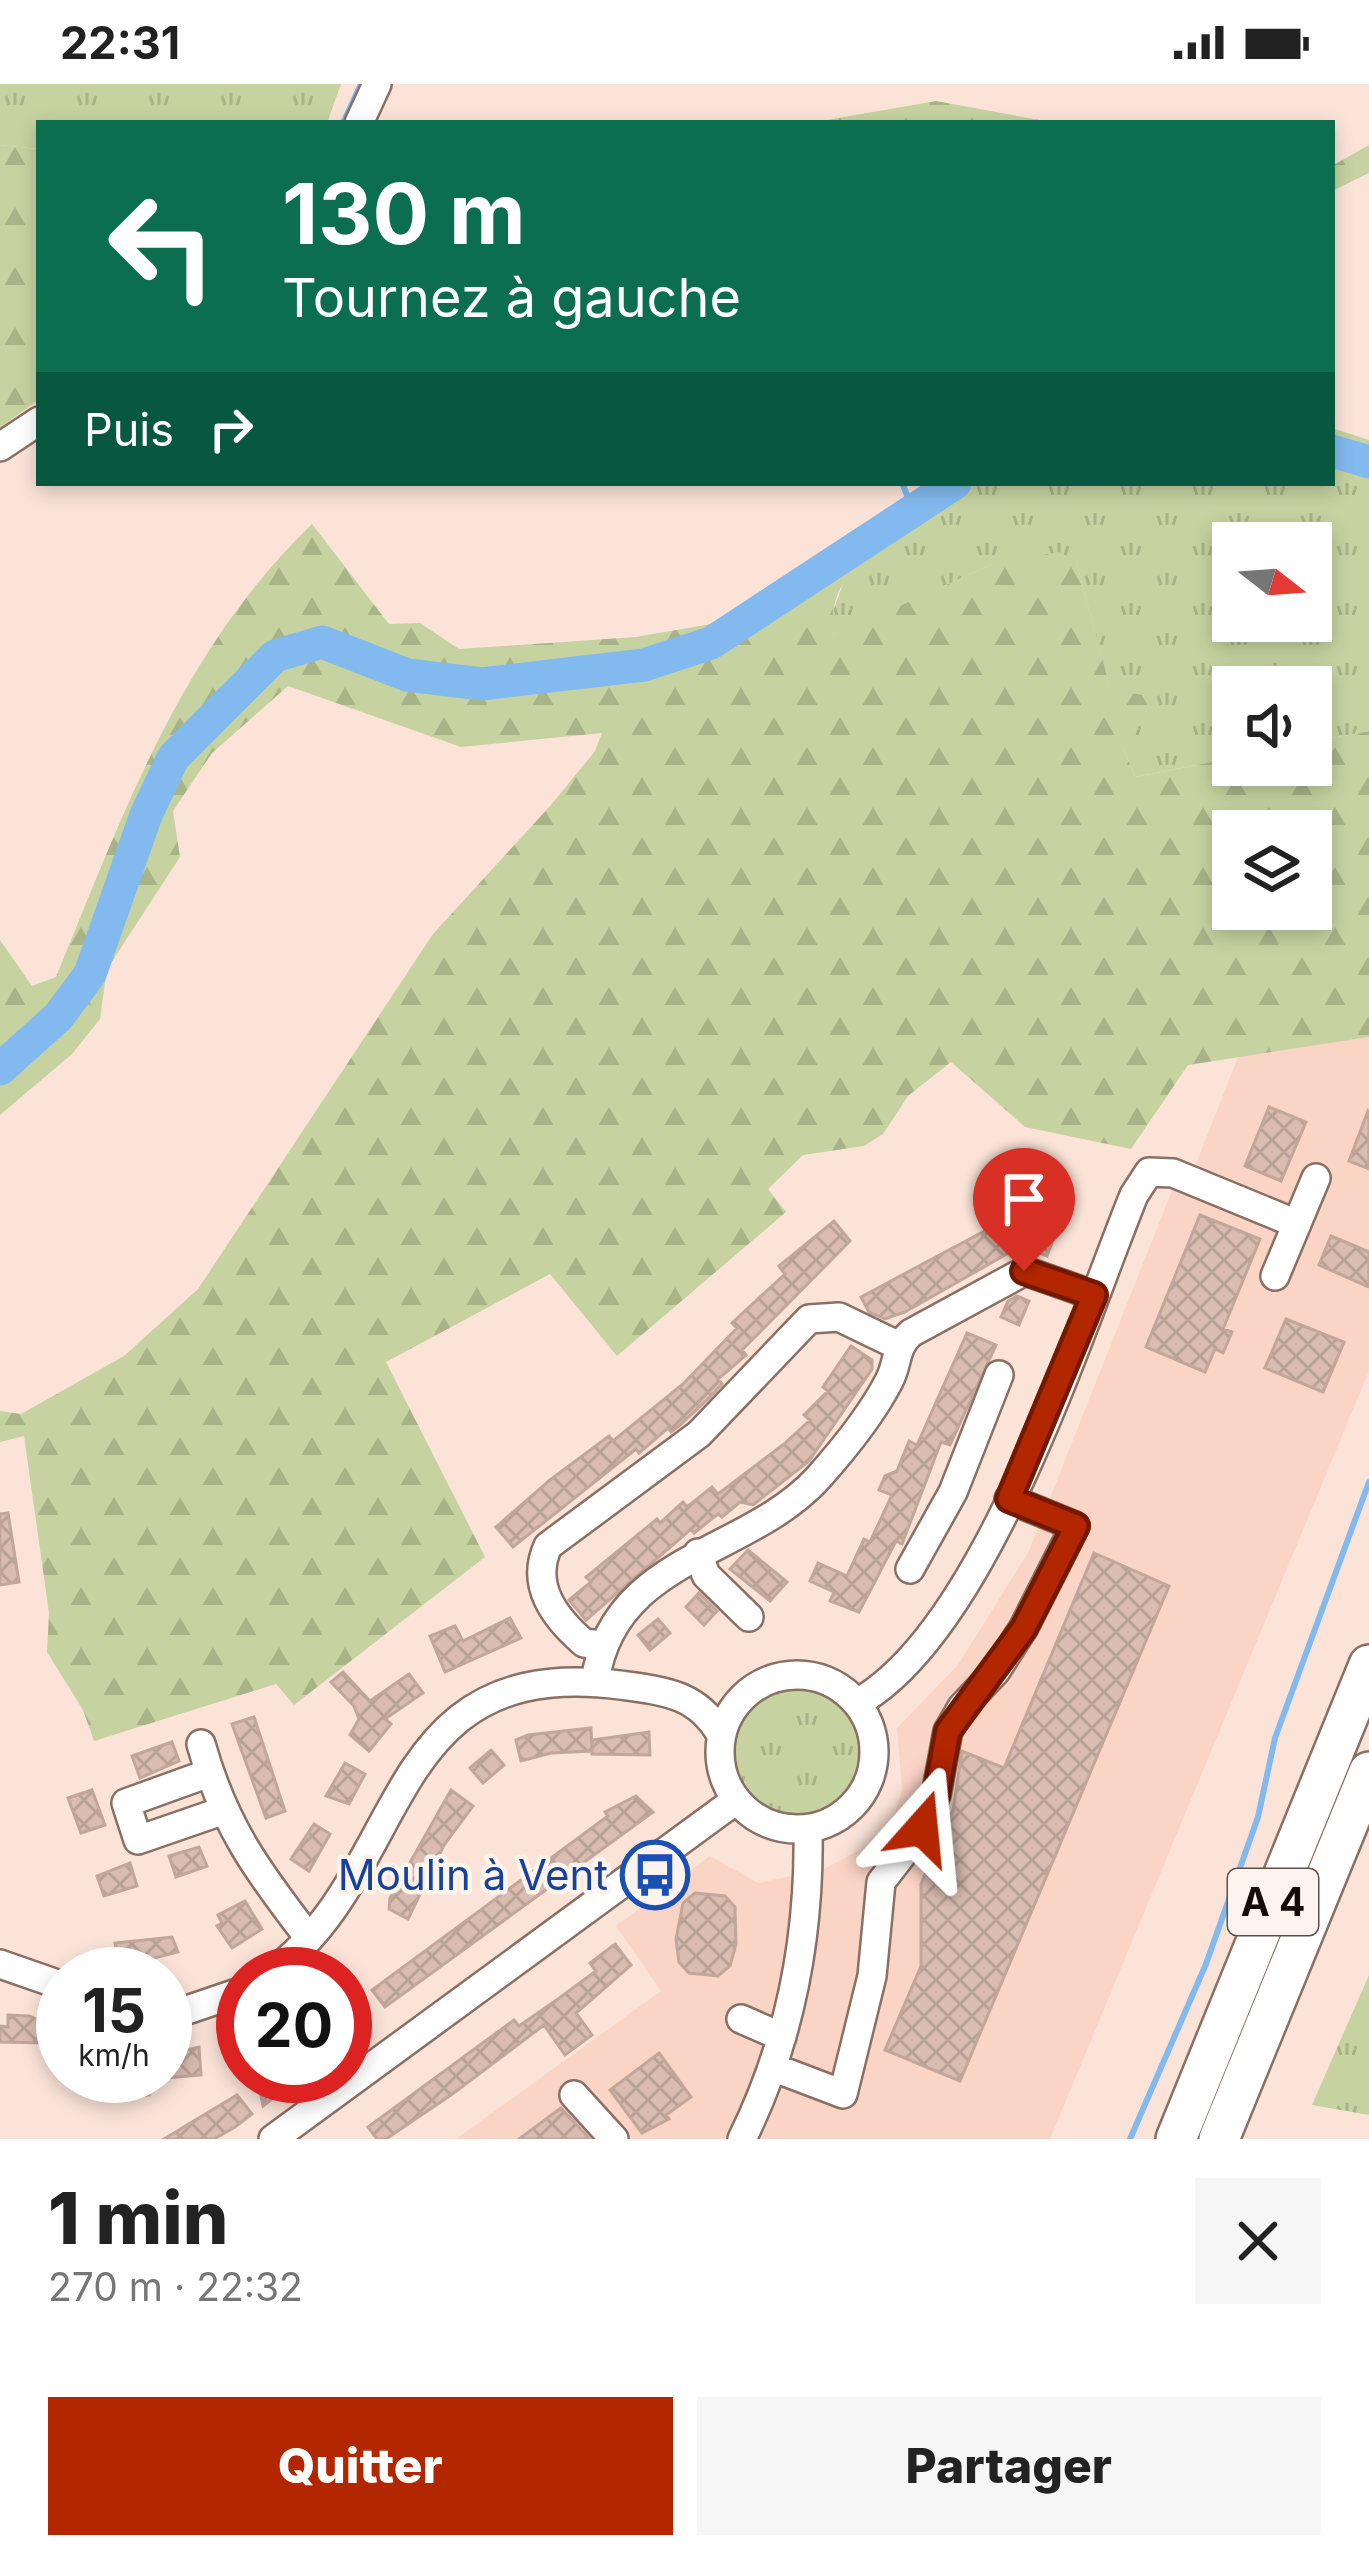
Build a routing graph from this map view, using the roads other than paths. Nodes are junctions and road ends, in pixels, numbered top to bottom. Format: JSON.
{"nodes":[{"id":1,"x":377,"y":84,"type":"edge"},
{"id":2,"x":360,"y":120,"type":"edge"},
{"id":3,"x":36,"y":423,"type":"edge"},
{"id":4,"x":0,"y":447,"type":"edge"},
{"id":5,"x":1316,"y":1178,"type":"dead end"},
{"id":6,"x":1297,"y":1224,"type":"junction"},
{"id":7,"x":1275,"y":1276,"type":"dead end"},
{"id":8,"x":835,"y":1286,"type":"dead end"},
{"id":9,"x":1094,"y":1295,"type":"junction"},
{"id":10,"x":826,"y":1315,"type":"junction"},
{"id":11,"x":897,"y":1346,"type":"junction"},
{"id":12,"x":999,"y":1375,"type":"dead end"},
{"id":13,"x":956,"y":1488,"type":"junction"},
{"id":14,"x":1008,"y":1503,"type":"junction"},
{"id":15,"x":698,"y":1553,"type":"junction"},
{"id":16,"x":910,"y":1569,"type":"dead end"},
{"id":17,"x":748,"y":1617,"type":"dead end"},
{"id":18,"x":601,"y":1645,"type":"junction"},
{"id":19,"x":1369,"y":1665,"type":"edge"},
{"id":20,"x":596,"y":1682,"type":"junction"},
{"id":21,"x":857,"y":1702,"type":"junction"},
{"id":22,"x":721,"y":1736,"type":"junction"},
{"id":23,"x":201,"y":1744,"type":"dead end"},
{"id":24,"x":1369,"y":1772,"type":"edge"},
{"id":25,"x":209,"y":1773,"type":"junction"},
{"id":26,"x":736,"y":1800,"type":"junction"},
{"id":27,"x":222,"y":1811,"type":"junction"},
{"id":28,"x":808,"y":1828,"type":"junction"},
{"id":29,"x":309,"y":1938,"type":"junction"},
{"id":30,"x":299,"y":1947,"type":"edge"},
{"id":31,"x":0,"y":1964,"type":"edge"},
{"id":32,"x":36,"y":1977,"type":"edge"},
{"id":33,"x":741,"y":2019,"type":"dead end"},
{"id":34,"x":782,"y":2038,"type":"junction"},
{"id":35,"x":772,"y":2067,"type":"junction"},
{"id":36,"x":574,"y":2096,"type":"dead end"},
{"id":37,"x":273,"y":2139,"type":"edge"},
{"id":38,"x":614,"y":2139,"type":"edge"},
{"id":39,"x":742,"y":2139,"type":"edge"},
{"id":40,"x":1176,"y":2139,"type":"edge"},
{"id":41,"x":1220,"y":2139,"type":"edge"}],
"edges":[{"from":1,"to":2,"type":"street"},
{"from":3,"to":4,"type":"street"},
{"from":5,"to":6,"type":"street"},
{"from":6,"to":7,"type":"street"},
{"from":6,"to":9,"type":"street"},
{"from":8,"to":10,"type":"street"},
{"from":9,"to":11,"type":"street"},
{"from":9,"to":14,"type":"street"},
{"from":10,"to":11,"type":"street"},
{"from":10,"to":18,"type":"street"},
{"from":11,"to":15,"type":"street"},
{"from":12,"to":13,"type":"street"},
{"from":13,"to":14,"type":"street"},
{"from":13,"to":16,"type":"street"},
{"from":14,"to":21,"type":"street"},
{"from":14,"to":35,"type":"street"},
{"from":15,"to":17,"type":"street"},
{"from":15,"to":18,"type":"street"},
{"from":18,"to":20,"type":"street"},
{"from":19,"to":40,"type":"highway","number":"A 4"},
{"from":20,"to":22,"type":"street"},
{"from":20,"to":29,"type":"street"},
{"from":21,"to":22,"type":"street"},
{"from":21,"to":28,"type":"street"},
{"from":22,"to":26,"type":"street"},
{"from":23,"to":25,"type":"street"},
{"from":24,"to":41,"type":"highway","number":"A 4"},
{"from":25,"to":27,"type":"street"},
{"from":25,"to":27,"type":"street"},
{"from":26,"to":28,"type":"street"},
{"from":26,"to":37,"type":"street"},
{"from":27,"to":29,"type":"street"},
{"from":28,"to":34,"type":"street"},
{"from":29,"to":30,"type":"street"},
{"from":31,"to":32,"type":"street"},
{"from":33,"to":34,"type":"street"},
{"from":34,"to":35,"type":"street"},
{"from":35,"to":39,"type":"street"},
{"from":36,"to":38,"type":"street"}]}
